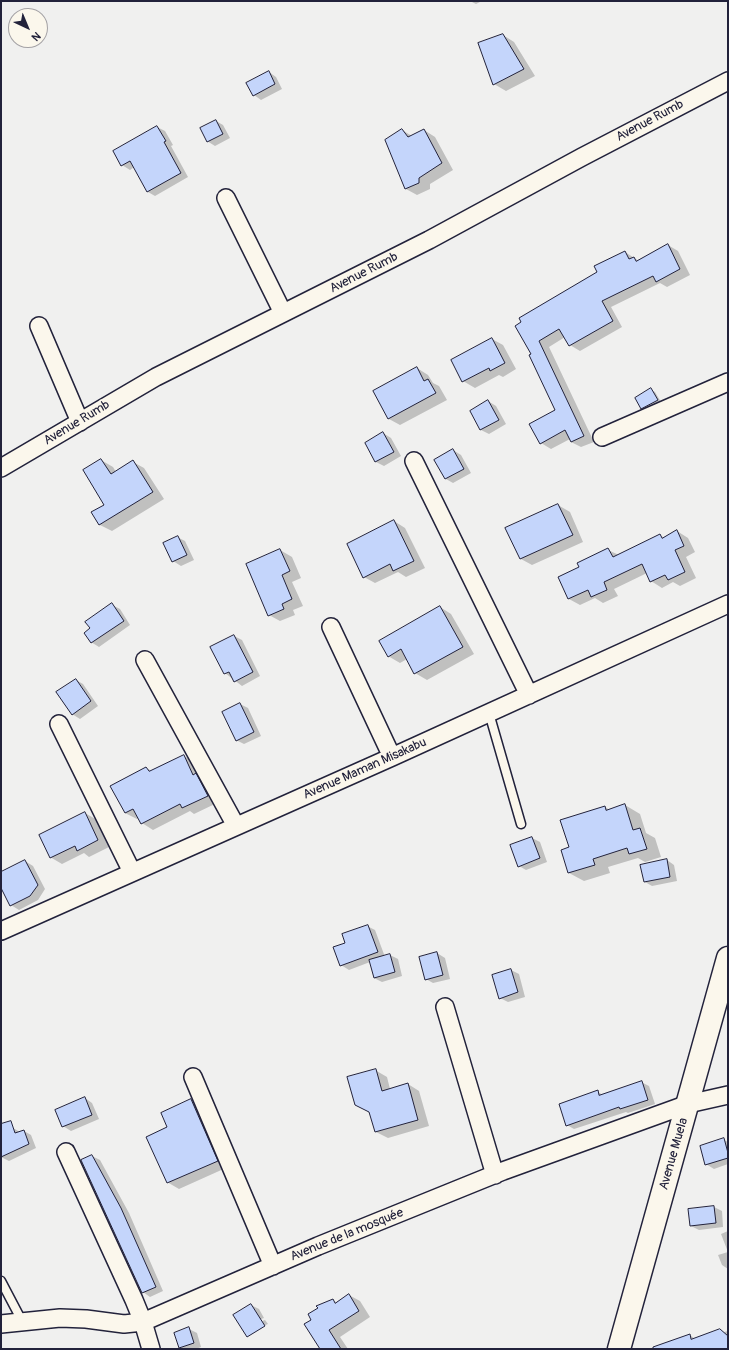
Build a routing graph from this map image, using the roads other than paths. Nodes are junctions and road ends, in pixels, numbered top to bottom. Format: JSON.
{"nodes":[{"id":1,"x":728,"y":81,"type":"edge"},
{"id":2,"x":226,"y":198,"type":"dead end"},
{"id":3,"x":283,"y":313,"type":"junction"},
{"id":4,"x":39,"y":326,"type":"dead end"},
{"id":5,"x":728,"y":382,"type":"edge"},
{"id":6,"x":80,"y":422,"type":"junction"},
{"id":7,"x":602,"y":437,"type":"dead end"},
{"id":8,"x":414,"y":461,"type":"dead end"},
{"id":9,"x":1,"y":468,"type":"edge"},
{"id":10,"x":728,"y":604,"type":"edge"},
{"id":11,"x":331,"y":627,"type":"dead end"},
{"id":12,"x":145,"y":660,"type":"dead end"},
{"id":13,"x":529,"y":695,"type":"junction"},
{"id":14,"x":489,"y":713,"type":"junction"},
{"id":15,"x":59,"y":724,"type":"dead end"},
{"id":16,"x":392,"y":757,"type":"junction"},
{"id":17,"x":521,"y":824,"type":"dead end"},
{"id":18,"x":236,"y":826,"type":"junction"},
{"id":19,"x":132,"y":872,"type":"junction"},
{"id":20,"x":1,"y":931,"type":"edge"},
{"id":21,"x":728,"y":958,"type":"edge"},
{"id":22,"x":445,"y":1007,"type":"dead end"},
{"id":23,"x":192,"y":1077,"type":"dead end"},
{"id":24,"x":728,"y":1095,"type":"edge"},
{"id":25,"x":688,"y":1104,"type":"junction"},
{"id":26,"x":66,"y":1152,"type":"dead end"},
{"id":27,"x":495,"y":1175,"type":"junction"},
{"id":28,"x":273,"y":1266,"type":"junction"},
{"id":29,"x":1,"y":1281,"type":"edge"},
{"id":30,"x":22,"y":1321,"type":"junction"},
{"id":31,"x":143,"y":1322,"type":"junction"},
{"id":32,"x":1,"y":1324,"type":"edge"},
{"id":33,"x":151,"y":1349,"type":"edge"},
{"id":34,"x":619,"y":1349,"type":"edge"}],
"edges":[{"from":1,"to":3,"type":"street","name":"Avenue Rumb"},
{"from":2,"to":3,"type":"street"},
{"from":3,"to":6,"type":"street","name":"Avenue Rumb"},
{"from":4,"to":6,"type":"street"},
{"from":5,"to":7,"type":"street"},
{"from":6,"to":9,"type":"street","name":"Avenue Rumb"},
{"from":8,"to":13,"type":"street"},
{"from":10,"to":13,"type":"street","name":"Avenue Maman Misakabu"},
{"from":11,"to":16,"type":"street"},
{"from":12,"to":18,"type":"street"},
{"from":13,"to":14,"type":"street","name":"Avenue Maman Misakabu"},
{"from":14,"to":16,"type":"street","name":"Avenue Maman Misakabu"},
{"from":14,"to":17,"type":"lane"},
{"from":15,"to":19,"type":"street"},
{"from":16,"to":18,"type":"street","name":"Avenue Maman Misakabu"},
{"from":18,"to":19,"type":"street","name":"Avenue Maman Misakabu"},
{"from":19,"to":20,"type":"street","name":"Avenue Maman Misakabu"},
{"from":21,"to":25,"type":"street","name":"Avenue Muela"},
{"from":22,"to":27,"type":"street"},
{"from":23,"to":28,"type":"street"},
{"from":24,"to":25,"type":"street","name":"Avenue de la mosquée"},
{"from":25,"to":27,"type":"street","name":"Avenue de la mosquée"},
{"from":25,"to":34,"type":"street","name":"Avenue Muela"},
{"from":26,"to":31,"type":"street"},
{"from":27,"to":28,"type":"street","name":"Avenue de la mosquée"},
{"from":28,"to":31,"type":"street","name":"Avenue de la mosquée"},
{"from":29,"to":30,"type":"lane"},
{"from":30,"to":31,"type":"street","name":"Avenue de la mosquée"},
{"from":30,"to":32,"type":"street","name":"Avenue de la mosquée"},
{"from":31,"to":33,"type":"street"}]}
